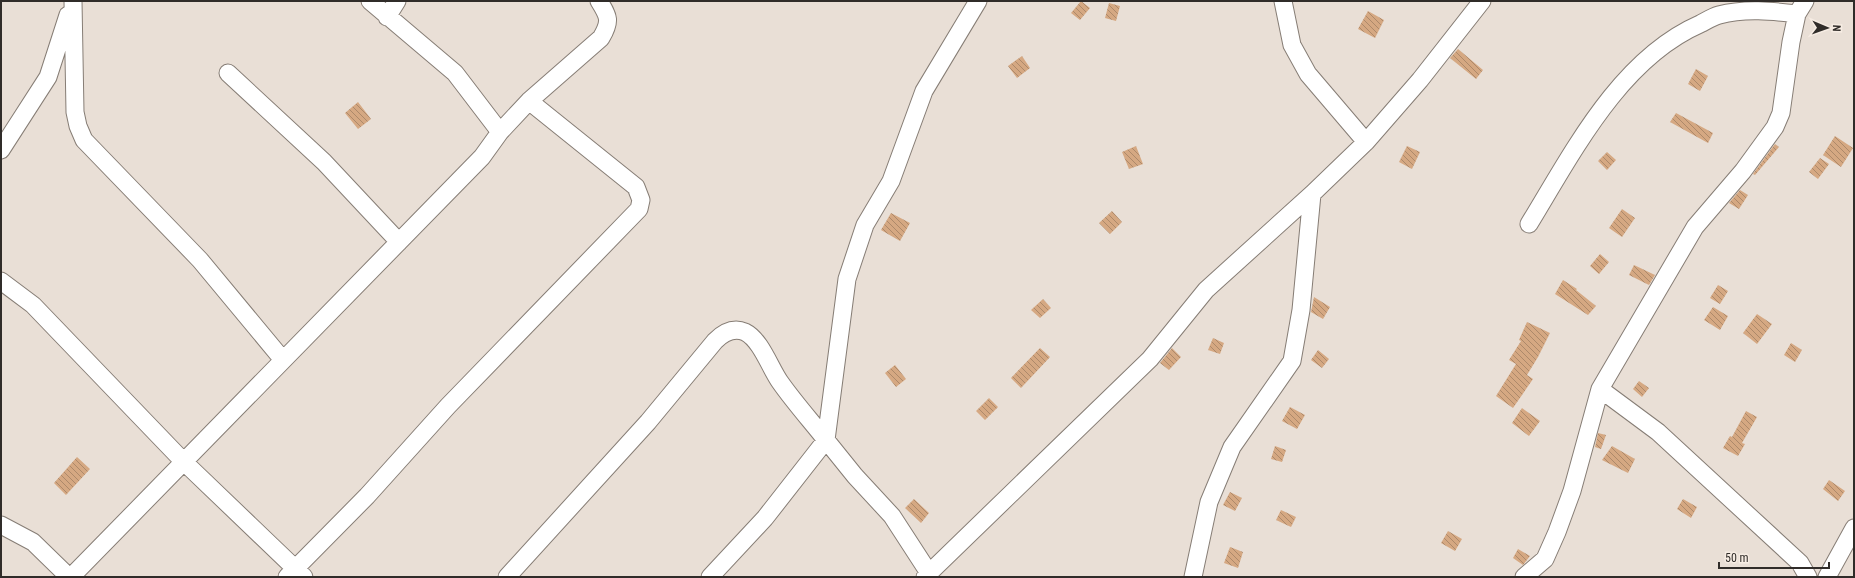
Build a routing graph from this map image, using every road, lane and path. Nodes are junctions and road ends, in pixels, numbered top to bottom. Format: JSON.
{"nodes":[{"id":1,"x":370,"y":1,"type":"edge"},
{"id":2,"x":397,"y":1,"type":"edge"},
{"id":3,"x":599,"y":1,"type":"edge"},
{"id":4,"x":978,"y":1,"type":"edge"},
{"id":5,"x":1283,"y":1,"type":"edge"},
{"id":6,"x":1482,"y":1,"type":"edge"},
{"id":7,"x":73,"y":3,"type":"edge"},
{"id":8,"x":1801,"y":7,"type":"edge"},
{"id":9,"x":387,"y":17,"type":"junction"},
{"id":10,"x":228,"y":73,"type":"dead end"},
{"id":11,"x":529,"y":101,"type":"junction"},
{"id":12,"x":500,"y":132,"type":"junction"},
{"id":13,"x":1366,"y":142,"type":"junction"},
{"id":14,"x":1,"y":150,"type":"edge"},
{"id":15,"x":1312,"y":194,"type":"junction"},
{"id":16,"x":1529,"y":224,"type":"dead end"},
{"id":17,"x":399,"y":242,"type":"junction"},
{"id":18,"x":1,"y":281,"type":"edge"},
{"id":19,"x":283,"y":360,"type":"junction"},
{"id":20,"x":1600,"y":389,"type":"junction"},
{"id":21,"x":826,"y":440,"type":"junction"},
{"id":22,"x":183,"y":461,"type":"junction"},
{"id":23,"x":1,"y":525,"type":"edge"},
{"id":24,"x":1854,"y":528,"type":"edge"},
{"id":25,"x":296,"y":574,"type":"edge"},
{"id":26,"x":927,"y":575,"type":"edge"},
{"id":27,"x":70,"y":577,"type":"edge"},
{"id":28,"x":507,"y":577,"type":"edge"},
{"id":29,"x":710,"y":577,"type":"edge"},
{"id":30,"x":1193,"y":577,"type":"edge"},
{"id":31,"x":1524,"y":577,"type":"edge"},
{"id":32,"x":1808,"y":577,"type":"edge"},
{"id":33,"x":1827,"y":577,"type":"edge"}],
"edges":[{"from":1,"to":9,"type":"street"},
{"from":2,"to":9,"type":"street"},
{"from":3,"to":11,"type":"street"},
{"from":4,"to":21,"type":"street"},
{"from":5,"to":13,"type":"street"},
{"from":6,"to":13,"type":"street"},
{"from":7,"to":14,"type":"street"},
{"from":7,"to":19,"type":"street"},
{"from":8,"to":16,"type":"street"},
{"from":8,"to":20,"type":"street"},
{"from":9,"to":12,"type":"street"},
{"from":10,"to":17,"type":"street"},
{"from":11,"to":12,"type":"street"},
{"from":11,"to":25,"type":"street"},
{"from":12,"to":17,"type":"street"},
{"from":13,"to":15,"type":"street"},
{"from":15,"to":26,"type":"street"},
{"from":15,"to":30,"type":"street"},
{"from":17,"to":19,"type":"street"},
{"from":18,"to":22,"type":"street"},
{"from":19,"to":22,"type":"street"},
{"from":20,"to":31,"type":"street"},
{"from":20,"to":32,"type":"street"},
{"from":21,"to":26,"type":"street"},
{"from":21,"to":28,"type":"street"},
{"from":21,"to":29,"type":"street"},
{"from":22,"to":25,"type":"street"},
{"from":22,"to":27,"type":"street"},
{"from":23,"to":27,"type":"street"},
{"from":24,"to":33,"type":"street"}]}
